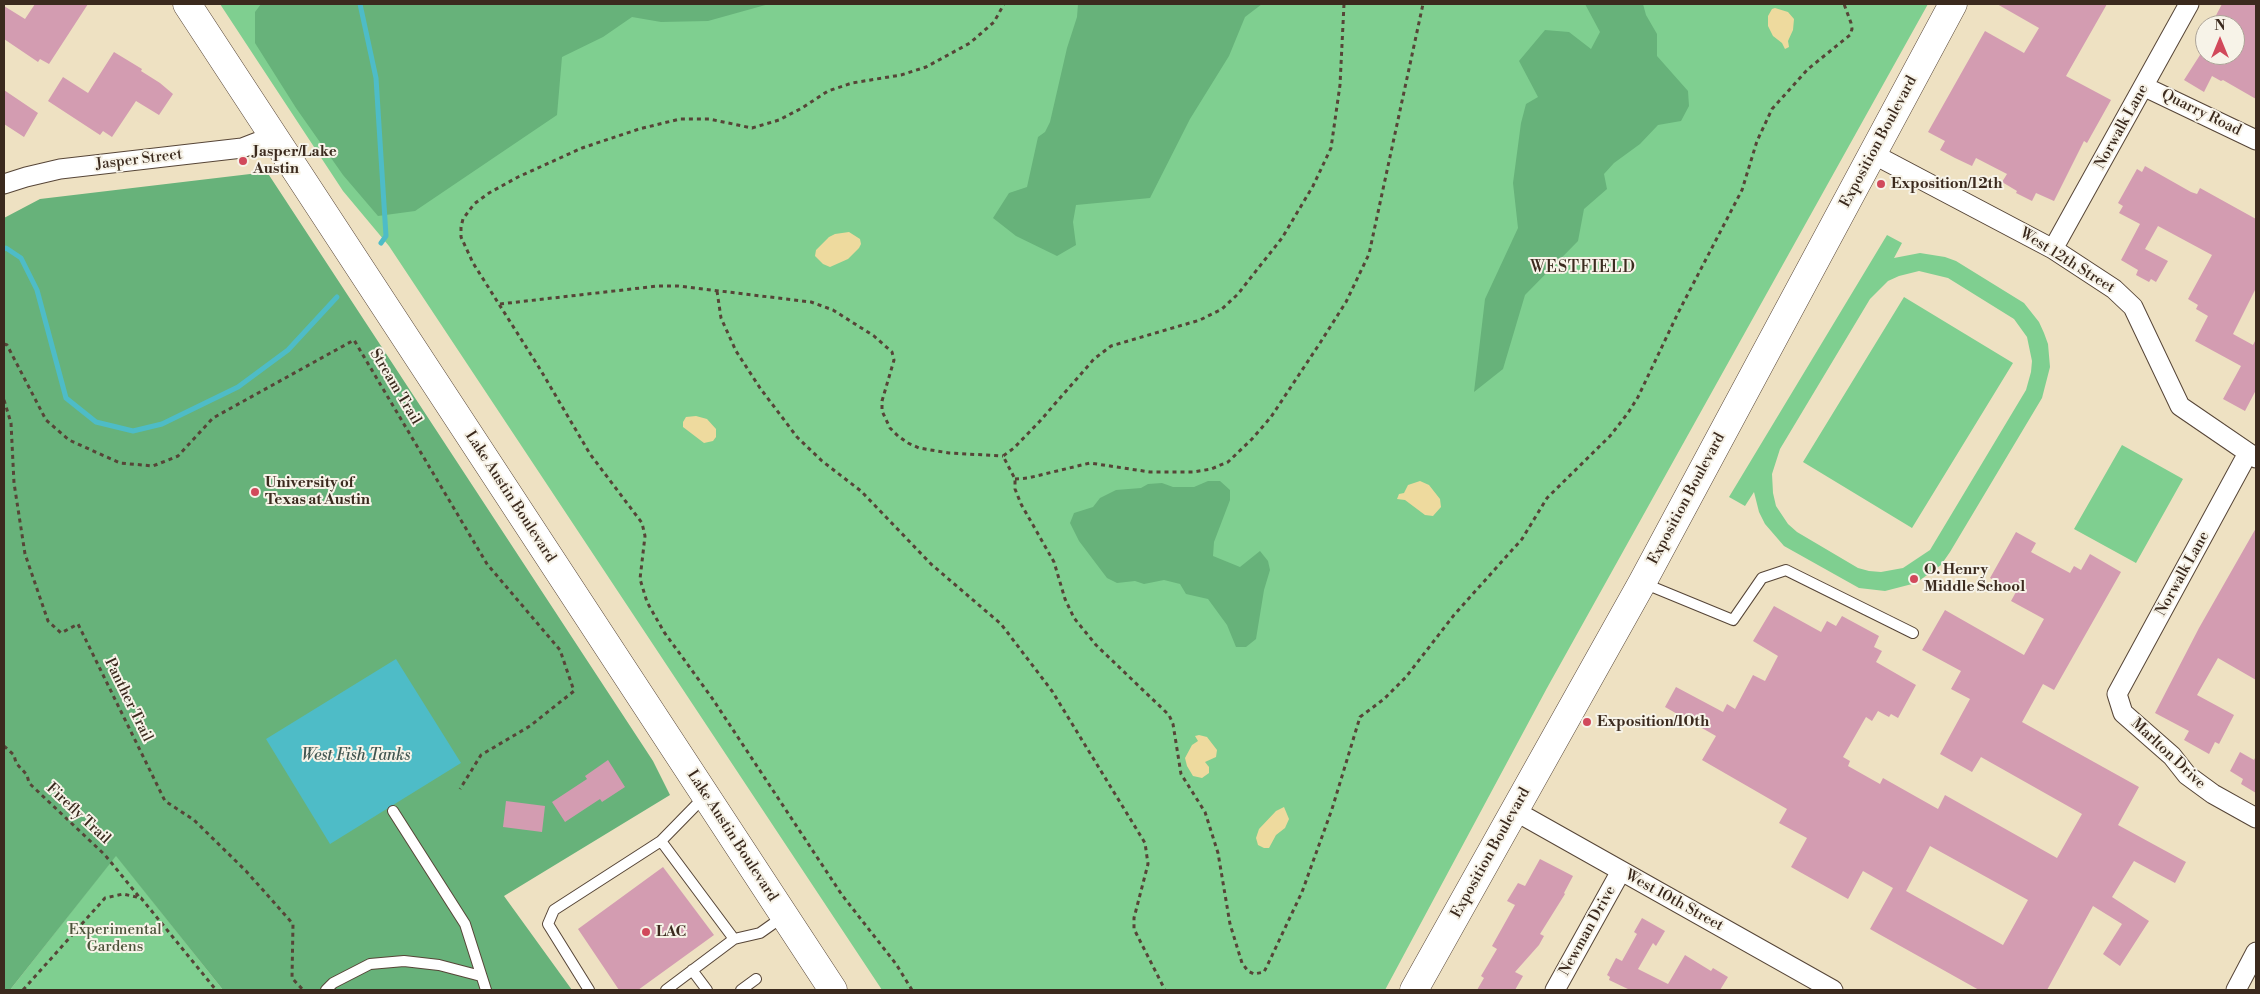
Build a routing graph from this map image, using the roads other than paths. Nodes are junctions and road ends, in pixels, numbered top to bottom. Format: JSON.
{"nodes":[{"id":1,"x":187,"y":4,"type":"edge"},
{"id":2,"x":1953,"y":4,"type":"edge"},
{"id":3,"x":2189,"y":4,"type":"edge"},
{"id":4,"x":2145,"y":86,"type":"junction"},
{"id":5,"x":273,"y":136,"type":"junction"},
{"id":6,"x":2256,"y":140,"type":"edge"},
{"id":7,"x":1873,"y":154,"type":"junction"},
{"id":8,"x":4,"y":184,"type":"edge"},
{"id":9,"x":2053,"y":249,"type":"junction"},
{"id":10,"x":2252,"y":456,"type":"edge"},
{"id":11,"x":1642,"y":583,"type":"junction"},
{"id":12,"x":1913,"y":633,"type":"dead end"},
{"id":13,"x":2117,"y":694,"type":"joint"},
{"id":14,"x":706,"y":795,"type":"junction"},
{"id":15,"x":394,"y":811,"type":"dead end"},
{"id":16,"x":1515,"y":811,"type":"junction"},
{"id":17,"x":2256,"y":818,"type":"edge"},
{"id":18,"x":661,"y":841,"type":"junction"},
{"id":19,"x":1621,"y":871,"type":"junction"},
{"id":20,"x":785,"y":916,"type":"junction"},
{"id":21,"x":734,"y":939,"type":"junction"},
{"id":22,"x":2256,"y":952,"type":"edge"},
{"id":23,"x":692,"y":970,"type":"junction"},
{"id":24,"x":480,"y":976,"type":"junction"},
{"id":25,"x":756,"y":979,"type":"dead end"},
{"id":26,"x":326,"y":990,"type":"edge"},
{"id":27,"x":486,"y":990,"type":"edge"},
{"id":28,"x":589,"y":990,"type":"edge"},
{"id":29,"x":666,"y":990,"type":"edge"},
{"id":30,"x":707,"y":990,"type":"edge"},
{"id":31,"x":741,"y":990,"type":"edge"},
{"id":32,"x":834,"y":990,"type":"edge"},
{"id":33,"x":1414,"y":990,"type":"edge"},
{"id":34,"x":1555,"y":990,"type":"edge"},
{"id":35,"x":1833,"y":990,"type":"edge"},
{"id":36,"x":2236,"y":990,"type":"edge"}],
"edges":[{"from":1,"to":5,"type":"street","name":"Lake Austin Boulevard"},
{"from":2,"to":7,"type":"street","name":"Exposition Boulevard"},
{"from":3,"to":4,"type":"street","name":"Norwalk Lane"},
{"from":4,"to":6,"type":"street","name":"Quarry Road"},
{"from":4,"to":9,"type":"street","name":"Norwalk Lane"},
{"from":5,"to":8,"type":"street","name":"Jasper Street"},
{"from":5,"to":14,"type":"street","name":"Lake Austin Boulevard"},
{"from":7,"to":9,"type":"street","name":"West 12th Street"},
{"from":7,"to":11,"type":"street","name":"Exposition Boulevard"},
{"from":9,"to":10,"type":"street","name":"West 12th Street"},
{"from":10,"to":13,"type":"street","name":"Norwalk Lane"},
{"from":11,"to":12,"type":"lane"},
{"from":11,"to":16,"type":"street","name":"Exposition Boulevard"},
{"from":13,"to":17,"type":"street","name":"Marlton Drive"},
{"from":14,"to":18,"type":"lane"},
{"from":14,"to":20,"type":"street","name":"Lake Austin Boulevard"},
{"from":15,"to":24,"type":"lane"},
{"from":16,"to":19,"type":"street","name":"West 10th Street"},
{"from":16,"to":33,"type":"street","name":"Exposition Boulevard"},
{"from":18,"to":21,"type":"lane"},
{"from":18,"to":28,"type":"lane"},
{"from":19,"to":34,"type":"street","name":"Newman Drive"},
{"from":19,"to":35,"type":"street","name":"West 10th Street"},
{"from":20,"to":21,"type":"lane"},
{"from":20,"to":32,"type":"street","name":"Lake Austin Boulevard"},
{"from":21,"to":23,"type":"lane"},
{"from":22,"to":36,"type":"street"},
{"from":23,"to":29,"type":"lane"},
{"from":23,"to":30,"type":"lane"},
{"from":24,"to":26,"type":"lane"},
{"from":24,"to":27,"type":"lane"},
{"from":25,"to":31,"type":"lane"}]}
